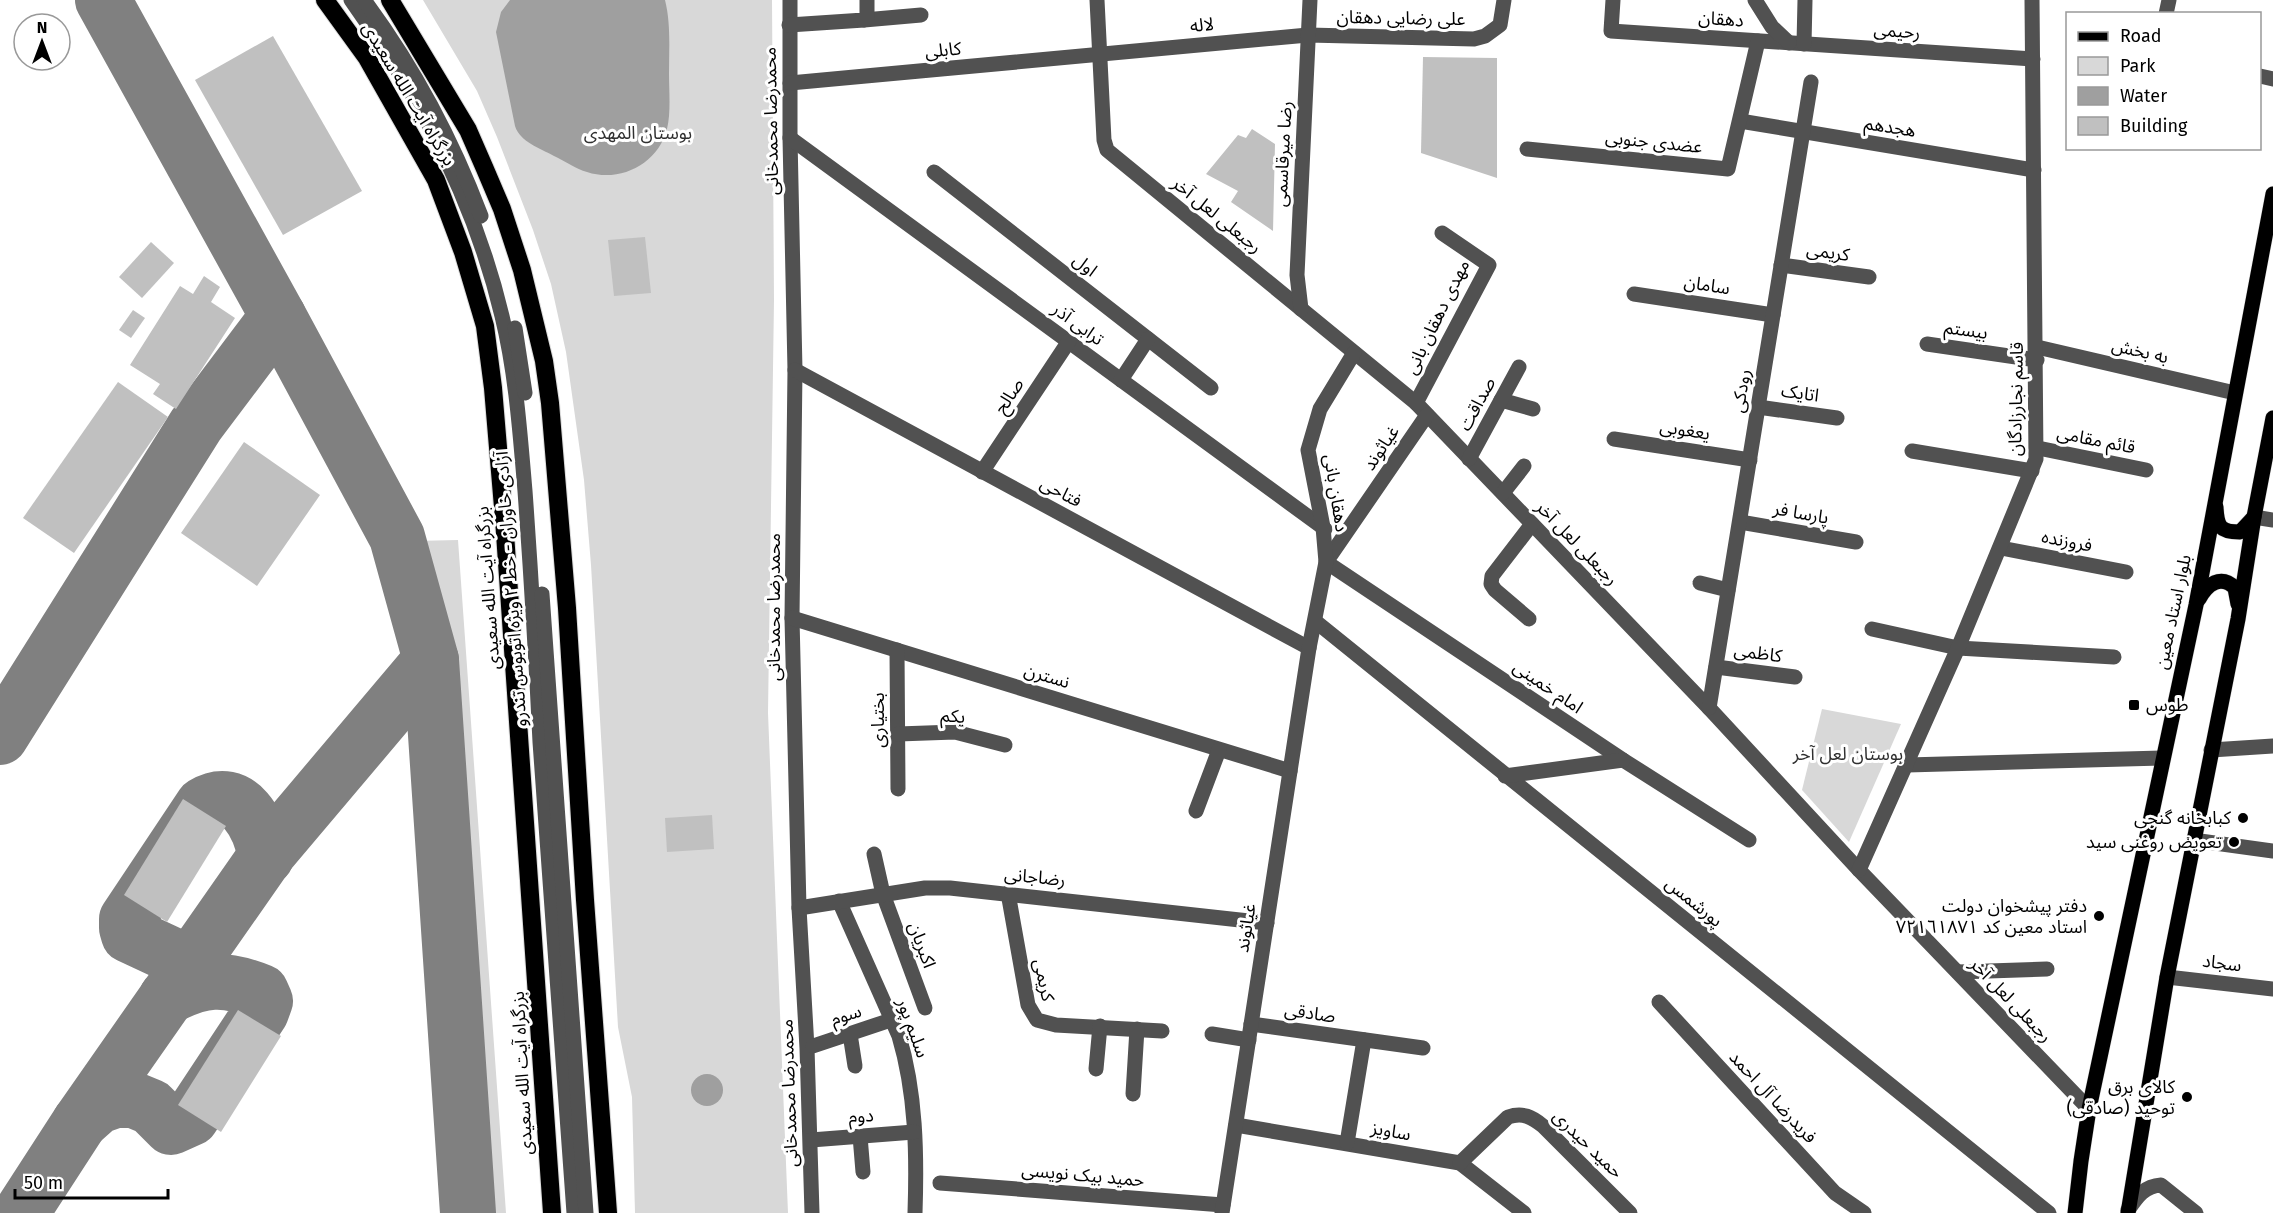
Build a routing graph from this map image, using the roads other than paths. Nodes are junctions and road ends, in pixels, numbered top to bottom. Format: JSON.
{"nodes":[{"id":1,"x":325,"y":0,"type":"edge"},
{"id":2,"x":351,"y":0,"type":"edge"},
{"id":3,"x":364,"y":0,"type":"edge"},
{"id":4,"x":390,"y":0,"type":"edge"},
{"id":5,"x":790,"y":0,"type":"edge"},
{"id":6,"x":867,"y":0,"type":"edge"},
{"id":7,"x":1097,"y":0,"type":"edge"},
{"id":8,"x":1310,"y":0,"type":"edge"},
{"id":9,"x":1503,"y":0,"type":"edge"},
{"id":10,"x":1613,"y":0,"type":"edge"},
{"id":11,"x":1755,"y":0,"type":"edge"},
{"id":12,"x":1805,"y":0,"type":"edge"},
{"id":13,"x":2032,"y":0,"type":"edge"},
{"id":14,"x":921,"y":15,"type":"dead end"},
{"id":15,"x":864,"y":20,"type":"junction"},
{"id":16,"x":789,"y":25,"type":"junction"},
{"id":17,"x":1308,"y":35,"type":"junction"},
{"id":18,"x":1758,"y":41,"type":"junction"},
{"id":19,"x":1797,"y":44,"type":"junction"},
{"id":20,"x":1100,"y":55,"type":"junction"},
{"id":21,"x":2033,"y":59,"type":"junction"},
{"id":22,"x":1811,"y":82,"type":"dead end"},
{"id":23,"x":790,"y":83,"type":"junction"},
{"id":24,"x":1740,"y":122,"type":"junction"},
{"id":25,"x":1803,"y":132,"type":"junction"},
{"id":26,"x":790,"y":138,"type":"junction"},
{"id":27,"x":1527,"y":149,"type":"dead end"},
{"id":28,"x":2034,"y":170,"type":"junction"},
{"id":29,"x":934,"y":172,"type":"dead end"},
{"id":30,"x":2273,"y":194,"type":"edge"},
{"id":31,"x":1442,"y":233,"type":"dead end"},
{"id":32,"x":1781,"y":265,"type":"junction"},
{"id":33,"x":1869,"y":277,"type":"dead end"},
{"id":34,"x":1634,"y":294,"type":"dead end"},
{"id":35,"x":1301,"y":309,"type":"junction"},
{"id":36,"x":1773,"y":315,"type":"junction"},
{"id":37,"x":1148,"y":339,"type":"junction"},
{"id":38,"x":1069,"y":341,"type":"junction"},
{"id":39,"x":1927,"y":344,"type":"dead end"},
{"id":40,"x":1354,"y":353,"type":"junction"},
{"id":41,"x":2037,"y":353,"type":"junction"},
{"id":42,"x":1519,"y":367,"type":"dead end"},
{"id":43,"x":795,"y":370,"type":"junction"},
{"id":44,"x":1121,"y":380,"type":"junction"},
{"id":45,"x":1211,"y":388,"type":"dead end"},
{"id":46,"x":2235,"y":393,"type":"junction"},
{"id":47,"x":1501,"y":400,"type":"junction"},
{"id":48,"x":1416,"y":403,"type":"junction"},
{"id":49,"x":1758,"y":407,"type":"junction"},
{"id":50,"x":1533,"y":409,"type":"dead end"},
{"id":51,"x":1427,"y":414,"type":"junction"},
{"id":52,"x":1837,"y":418,"type":"dead end"},
{"id":53,"x":2273,"y":418,"type":"edge"},
{"id":54,"x":1614,"y":439,"type":"dead end"},
{"id":55,"x":2038,"y":448,"type":"junction"},
{"id":56,"x":1912,"y":450,"type":"dead end"},
{"id":57,"x":1469,"y":459,"type":"junction"},
{"id":58,"x":1749,"y":460,"type":"junction"},
{"id":59,"x":1524,"y":466,"type":"dead end"},
{"id":60,"x":2146,"y":470,"type":"dead end"},
{"id":61,"x":2032,"y":471,"type":"junction"},
{"id":62,"x":982,"y":472,"type":"junction"},
{"id":63,"x":1503,"y":493,"type":"junction"},
{"id":64,"x":2215,"y":498,"type":"junction"},
{"id":65,"x":2254,"y":517,"type":"junction"},
{"id":66,"x":2273,"y":520,"type":"edge"},
{"id":67,"x":1740,"y":522,"type":"junction"},
{"id":68,"x":1532,"y":524,"type":"junction"},
{"id":69,"x":1323,"y":527,"type":"junction"},
{"id":70,"x":1342,"y":541,"type":"junction"},
{"id":71,"x":1856,"y":542,"type":"dead end"},
{"id":72,"x":2001,"y":548,"type":"junction"},
{"id":73,"x":1326,"y":562,"type":"junction"},
{"id":74,"x":2126,"y":572,"type":"dead end"},
{"id":75,"x":1700,"y":583,"type":"dead end"},
{"id":76,"x":1728,"y":590,"type":"junction"},
{"id":77,"x":2196,"y":605,"type":"junction"},
{"id":78,"x":792,"y":618,"type":"junction"},
{"id":79,"x":1529,"y":619,"type":"dead end"},
{"id":80,"x":2238,"y":619,"type":"junction"},
{"id":81,"x":1315,"y":621,"type":"junction"},
{"id":82,"x":1872,"y":630,"type":"dead end"},
{"id":83,"x":1309,"y":648,"type":"junction"},
{"id":84,"x":1958,"y":648,"type":"junction"},
{"id":85,"x":897,"y":650,"type":"junction"},
{"id":86,"x":2114,"y":657,"type":"dead end"},
{"id":87,"x":1716,"y":666,"type":"junction"},
{"id":88,"x":1795,"y":677,"type":"dead end"},
{"id":89,"x":1709,"y":708,"type":"junction"},
{"id":90,"x":898,"y":734,"type":"junction"},
{"id":91,"x":1005,"y":745,"type":"dead end"},
{"id":92,"x":2273,"y":746,"type":"edge"},
{"id":93,"x":1219,"y":750,"type":"junction"},
{"id":94,"x":2211,"y":750,"type":"junction"},
{"id":95,"x":2162,"y":758,"type":"junction"},
{"id":96,"x":1623,"y":760,"type":"junction"},
{"id":97,"x":1907,"y":765,"type":"junction"},
{"id":98,"x":1290,"y":771,"type":"junction"},
{"id":99,"x":1505,"y":776,"type":"junction"},
{"id":100,"x":898,"y":789,"type":"dead end"},
{"id":101,"x":1196,"y":811,"type":"dead end"},
{"id":102,"x":1749,"y":840,"type":"dead end"},
{"id":103,"x":2193,"y":840,"type":"junction"},
{"id":104,"x":2273,"y":851,"type":"edge"},
{"id":105,"x":874,"y":854,"type":"dead end"},
{"id":106,"x":1859,"y":870,"type":"junction"},
{"id":107,"x":1008,"y":893,"type":"junction"},
{"id":108,"x":883,"y":894,"type":"junction"},
{"id":109,"x":839,"y":901,"type":"junction"},
{"id":110,"x":799,"y":908,"type":"junction"},
{"id":111,"x":1267,"y":923,"type":"junction"},
{"id":112,"x":2047,"y":969,"type":"dead end"},
{"id":113,"x":1958,"y":972,"type":"junction"},
{"id":114,"x":2167,"y":976,"type":"junction"},
{"id":115,"x":2273,"y":989,"type":"edge"},
{"id":116,"x":1659,"y":1002,"type":"dead end"},
{"id":117,"x":925,"y":1008,"type":"dead end"},
{"id":118,"x":891,"y":1020,"type":"junction"},
{"id":119,"x":1100,"y":1026,"type":"junction"},
{"id":120,"x":1137,"y":1029,"type":"junction"},
{"id":121,"x":1162,"y":1031,"type":"dead end"},
{"id":122,"x":1250,"y":1032,"type":"junction"},
{"id":123,"x":850,"y":1034,"type":"junction"},
{"id":124,"x":1212,"y":1034,"type":"dead end"},
{"id":125,"x":1364,"y":1040,"type":"junction"},
{"id":126,"x":813,"y":1046,"type":"dead end"},
{"id":127,"x":1423,"y":1048,"type":"dead end"},
{"id":128,"x":855,"y":1066,"type":"dead end"},
{"id":129,"x":1096,"y":1069,"type":"dead end"},
{"id":130,"x":1133,"y":1094,"type":"dead end"},
{"id":131,"x":2089,"y":1109,"type":"junction"},
{"id":132,"x":1236,"y":1125,"type":"junction"},
{"id":133,"x":914,"y":1132,"type":"junction"},
{"id":134,"x":860,"y":1136,"type":"junction"},
{"id":135,"x":811,"y":1140,"type":"junction"},
{"id":136,"x":1347,"y":1143,"type":"junction"},
{"id":137,"x":1460,"y":1163,"type":"junction"},
{"id":138,"x":863,"y":1172,"type":"dead end"},
{"id":139,"x":940,"y":1183,"type":"dead end"},
{"id":140,"x":609,"y":1209,"type":"edge"},
{"id":141,"x":1223,"y":1209,"type":"edge"},
{"id":142,"x":2128,"y":1212,"type":"edge"},
{"id":143,"x":552,"y":1213,"type":"edge"},
{"id":144,"x":574,"y":1213,"type":"edge"},
{"id":145,"x":586,"y":1213,"type":"edge"},
{"id":146,"x":812,"y":1213,"type":"edge"},
{"id":147,"x":915,"y":1213,"type":"edge"},
{"id":148,"x":1524,"y":1213,"type":"edge"},
{"id":149,"x":1630,"y":1213,"type":"edge"},
{"id":150,"x":1864,"y":1213,"type":"edge"},
{"id":151,"x":2049,"y":1213,"type":"edge"},
{"id":152,"x":2075,"y":1213,"type":"edge"},
{"id":153,"x":2196,"y":1213,"type":"edge"}],
"edges":[{"from":1,"to":143,"type":"highway","name":"بزرگراه آیت الله سعیدی"},
{"from":2,"to":144,"type":"street","name":"آزادی خاوران - خط ۲ ویژه اتوبوس تندرو"},
{"from":3,"to":145,"type":"street","name":"آزادی خاوران - خط ۲ ویژه اتوبوس تندرو"},
{"from":4,"to":140,"type":"highway","name":"بزرگراه آیت الله سعیدی"},
{"from":5,"to":16,"type":"street","name":"محمدرضا محمدخانی"},
{"from":6,"to":15,"type":"street"},
{"from":7,"to":20,"type":"street","name":"رجبعلی لعل آخر"},
{"from":8,"to":17,"type":"street","name":"رضا میرقاسمی"},
{"from":9,"to":17,"type":"street","name":"علی رضایی دهقان"},
{"from":10,"to":18,"type":"street","name":"دهقان"},
{"from":11,"to":19,"type":"street"},
{"from":12,"to":19,"type":"street"},
{"from":13,"to":21,"type":"street","name":"قاسم نجارزادگان"},
{"from":14,"to":15,"type":"street"},
{"from":15,"to":16,"type":"street"},
{"from":16,"to":23,"type":"street","name":"محمدرضا محمدخانی"},
{"from":17,"to":20,"type":"street","name":"لاله"},
{"from":17,"to":35,"type":"street","name":"رضا میرقاسمی"},
{"from":18,"to":19,"type":"street","name":"رحیمی"},
{"from":18,"to":24,"type":"street"},
{"from":19,"to":21,"type":"street","name":"رحیمی"},
{"from":20,"to":23,"type":"street","name":"کابلی"},
{"from":20,"to":35,"type":"street","name":"رجبعلی لعل آخر"},
{"from":21,"to":28,"type":"street","name":"قاسم نجارزادگان"},
{"from":22,"to":25,"type":"street","name":"رودکی"},
{"from":23,"to":26,"type":"street","name":"محمدرضا محمدخانی"},
{"from":24,"to":25,"type":"street","name":"هجدهم"},
{"from":24,"to":27,"type":"street","name":"عضدی جنوبی"},
{"from":25,"to":28,"type":"street","name":"هجدهم"},
{"from":25,"to":32,"type":"street","name":"رودکی"},
{"from":26,"to":38,"type":"street","name":"ترابی آذر"},
{"from":26,"to":43,"type":"street","name":"محمدرضا محمدخانی"},
{"from":28,"to":41,"type":"street","name":"قاسم نجارزادگان"},
{"from":29,"to":37,"type":"street","name":"اول"},
{"from":30,"to":46,"type":"main road","name":"بلوار استاد معین"},
{"from":31,"to":48,"type":"street","name":"مهدی دهقان بانی"},
{"from":32,"to":33,"type":"street","name":"کریمی"},
{"from":32,"to":36,"type":"street","name":"رودکی"},
{"from":34,"to":36,"type":"street","name":"سامان"},
{"from":35,"to":40,"type":"street","name":"رجبعلی لعل آخر"},
{"from":36,"to":49,"type":"street","name":"رودکی"},
{"from":37,"to":44,"type":"street"},
{"from":37,"to":45,"type":"street","name":"اول"},
{"from":38,"to":44,"type":"street","name":"ترابی آذر"},
{"from":38,"to":62,"type":"street","name":"صالح"},
{"from":39,"to":41,"type":"street","name":"بیستم"},
{"from":40,"to":48,"type":"street","name":"رجبعلی لعل آخر"},
{"from":40,"to":69,"type":"street","name":"دهقان بانی"},
{"from":41,"to":46,"type":"street","name":"به بخش"},
{"from":41,"to":55,"type":"street","name":"قاسم نجارزادگان"},
{"from":42,"to":47,"type":"street","name":"صداقت"},
{"from":43,"to":62,"type":"street","name":"فتاحی"},
{"from":43,"to":78,"type":"street","name":"محمدرضا محمدخانی"},
{"from":44,"to":69,"type":"street","name":"ترابی آذر"},
{"from":46,"to":64,"type":"main road","name":"بلوار استاد معین"},
{"from":47,"to":50,"type":"street"},
{"from":47,"to":57,"type":"street","name":"صداقت"},
{"from":48,"to":51,"type":"street","name":"رجبعلی لعل آخر"},
{"from":49,"to":52,"type":"street","name":"اتایک"},
{"from":49,"to":58,"type":"street","name":"رودکی"},
{"from":51,"to":57,"type":"street","name":"رجبعلی لعل آخر"},
{"from":51,"to":70,"type":"street","name":"غیاثوند"},
{"from":53,"to":65,"type":"main road"},
{"from":54,"to":58,"type":"street","name":"یعغوبی"},
{"from":55,"to":60,"type":"street","name":"قائم مقامی"},
{"from":55,"to":61,"type":"street","name":"قاسم نجارزادگان"},
{"from":56,"to":61,"type":"street"},
{"from":57,"to":63,"type":"street","name":"رجبعلی لعل آخر"},
{"from":58,"to":67,"type":"street","name":"رودکی"},
{"from":59,"to":63,"type":"street"},
{"from":61,"to":72,"type":"street","name":"قاسم نجارزادگان"},
{"from":62,"to":83,"type":"street","name":"فتاحی"},
{"from":63,"to":68,"type":"street","name":"رجبعلی لعل آخر"},
{"from":64,"to":65,"type":"main road"},
{"from":64,"to":77,"type":"main road","name":"بلوار استاد معین"},
{"from":65,"to":66,"type":"street"},
{"from":65,"to":80,"type":"main road"},
{"from":67,"to":71,"type":"street","name":"پارسا فر"},
{"from":67,"to":76,"type":"street","name":"رودکی"},
{"from":68,"to":79,"type":"street"},
{"from":68,"to":89,"type":"street","name":"رجبعلی لعل آخر"},
{"from":69,"to":70,"type":"street","name":"ترابی آذر"},
{"from":69,"to":73,"type":"street","name":"دهقان بانی"},
{"from":70,"to":73,"type":"street","name":"غیاثوند"},
{"from":72,"to":74,"type":"street","name":"فروزنده"},
{"from":72,"to":84,"type":"street","name":"قاسم نجارزادگان"},
{"from":73,"to":81,"type":"street","name":"دهقان بانی"},
{"from":73,"to":96,"type":"street","name":"امام خمینی"},
{"from":75,"to":76,"type":"street"},
{"from":76,"to":87,"type":"street","name":"رودکی"},
{"from":77,"to":80,"type":"main road"},
{"from":77,"to":95,"type":"main road","name":"بلوار استاد معین"},
{"from":78,"to":85,"type":"street","name":"نسترن"},
{"from":78,"to":110,"type":"street","name":"محمدرضا محمدخانی"},
{"from":80,"to":94,"type":"main road"},
{"from":81,"to":83,"type":"street","name":"دهقان بانی"},
{"from":81,"to":99,"type":"street","name":"پورشمس"},
{"from":82,"to":84,"type":"street"},
{"from":83,"to":98,"type":"street","name":"غیاثوند"},
{"from":84,"to":86,"type":"street"},
{"from":84,"to":97,"type":"street","name":"قاسم نجارزادگان"},
{"from":85,"to":90,"type":"street","name":"بختیاری"},
{"from":85,"to":93,"type":"street","name":"نسترن"},
{"from":87,"to":88,"type":"street","name":"کاظمی"},
{"from":87,"to":89,"type":"street","name":"رودکی"},
{"from":89,"to":106,"type":"street","name":"رجبعلی لعل آخر"},
{"from":90,"to":91,"type":"street","name":"یکم"},
{"from":90,"to":100,"type":"street","name":"بختیاری"},
{"from":92,"to":94,"type":"street"},
{"from":93,"to":98,"type":"street","name":"نسترن"},
{"from":93,"to":101,"type":"street"},
{"from":94,"to":103,"type":"main road"},
{"from":95,"to":97,"type":"street"},
{"from":95,"to":131,"type":"main road","name":"بلوار استاد معین"},
{"from":96,"to":99,"type":"street"},
{"from":96,"to":102,"type":"street","name":"امام خمینی"},
{"from":97,"to":106,"type":"street","name":"قاسم نجارزادگان"},
{"from":98,"to":111,"type":"street","name":"غیاثوند"},
{"from":99,"to":151,"type":"street","name":"پورشمس"},
{"from":103,"to":104,"type":"street"},
{"from":103,"to":114,"type":"main road"},
{"from":105,"to":108,"type":"street","name":"اکبریان"},
{"from":106,"to":113,"type":"street","name":"رجبعلی لعل آخر"},
{"from":107,"to":108,"type":"street","name":"رضاجانی"},
{"from":107,"to":111,"type":"street","name":"رضاجانی"},
{"from":107,"to":119,"type":"street","name":"کریمی"},
{"from":108,"to":109,"type":"street","name":"رضاجانی"},
{"from":108,"to":117,"type":"street","name":"اکبریان"},
{"from":109,"to":110,"type":"street","name":"رضاجانی"},
{"from":109,"to":118,"type":"street","name":"سلیم پور"},
{"from":110,"to":135,"type":"street","name":"محمدرضا محمدخانی"},
{"from":111,"to":122,"type":"street","name":"غیاثوند"},
{"from":112,"to":113,"type":"street"},
{"from":113,"to":131,"type":"street","name":"رجبعلی لعل آخر"},
{"from":114,"to":115,"type":"street","name":"سجاد"},
{"from":114,"to":142,"type":"main road"},
{"from":116,"to":150,"type":"street","name":"فریدرضا آل احمد"},
{"from":118,"to":123,"type":"street","name":"سوم"},
{"from":118,"to":133,"type":"street","name":"سلیم پور"},
{"from":119,"to":120,"type":"street","name":"کریمی"},
{"from":119,"to":129,"type":"street"},
{"from":120,"to":121,"type":"street","name":"کریمی"},
{"from":120,"to":130,"type":"street"},
{"from":122,"to":124,"type":"street","name":"صادقی"},
{"from":122,"to":125,"type":"street","name":"صادقی"},
{"from":122,"to":132,"type":"street","name":"غیاثوند"},
{"from":123,"to":126,"type":"street","name":"سوم"},
{"from":123,"to":128,"type":"street"},
{"from":125,"to":127,"type":"street","name":"صادقی"},
{"from":125,"to":136,"type":"street"},
{"from":131,"to":152,"type":"main road","name":"بلوار استاد معین"},
{"from":132,"to":136,"type":"street","name":"ساویز"},
{"from":132,"to":141,"type":"street","name":"غیاثوند"},
{"from":133,"to":134,"type":"street","name":"دوم"},
{"from":133,"to":147,"type":"street","name":"سلیم پور"},
{"from":134,"to":135,"type":"street","name":"دوم"},
{"from":134,"to":138,"type":"street"},
{"from":135,"to":146,"type":"street","name":"محمدرضا محمدخانی"},
{"from":136,"to":137,"type":"street","name":"ساویز"},
{"from":137,"to":148,"type":"street","name":"ساویز"},
{"from":137,"to":149,"type":"street","name":"حمید حیدری"},
{"from":139,"to":141,"type":"street","name":"حمید بیک نویسی"},
{"from":142,"to":153,"type":"street"}]}
